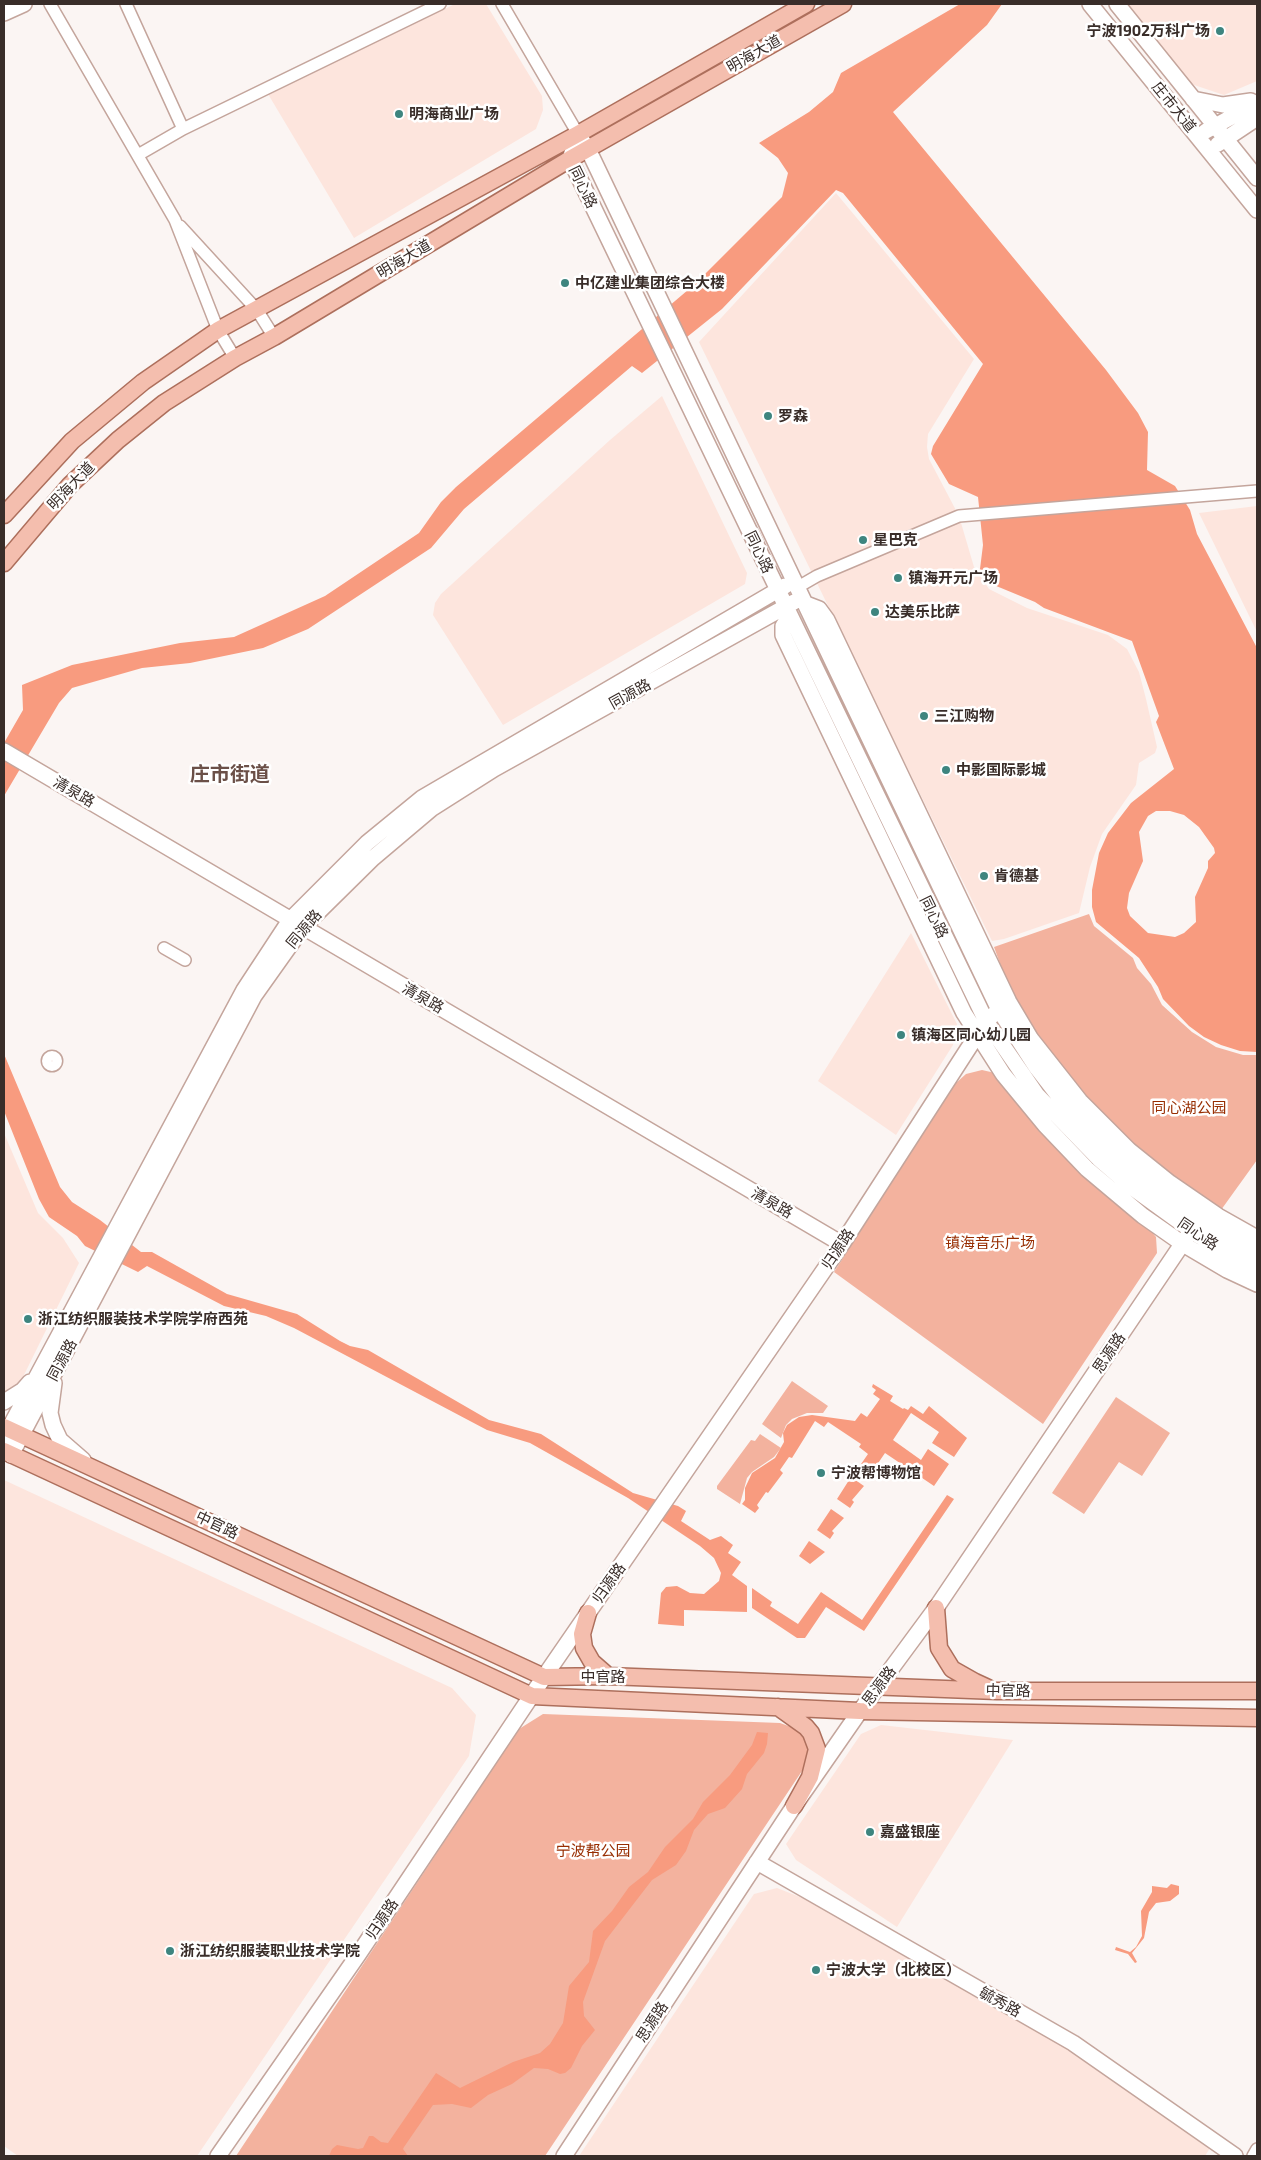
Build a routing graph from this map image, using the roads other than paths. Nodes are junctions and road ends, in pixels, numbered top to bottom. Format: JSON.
{"nodes":[{"id":1,"x":24,"y":4,"type":"edge"},
{"id":2,"x":50,"y":4,"type":"edge"},
{"id":3,"x":126,"y":4,"type":"edge"},
{"id":4,"x":440,"y":4,"type":"edge"},
{"id":5,"x":502,"y":4,"type":"edge"},
{"id":6,"x":806,"y":4,"type":"edge"},
{"id":7,"x":844,"y":4,"type":"edge"},
{"id":8,"x":1090,"y":4,"type":"edge"},
{"id":9,"x":1117,"y":4,"type":"edge"},
{"id":10,"x":4,"y":13,"type":"edge"},
{"id":11,"x":1194,"y":99,"type":"junction"},
{"id":12,"x":1257,"y":101,"type":"edge"},
{"id":13,"x":1257,"y":118,"type":"edge"},
{"id":14,"x":1215,"y":125,"type":"junction"},
{"id":15,"x":183,"y":129,"type":"junction"},
{"id":16,"x":578,"y":134,"type":"junction"},
{"id":17,"x":1198,"y":137,"type":"junction"},
{"id":18,"x":1225,"y":138,"type":"junction"},
{"id":19,"x":588,"y":149,"type":"junction"},
{"id":20,"x":1210,"y":151,"type":"junction"},
{"id":21,"x":138,"y":155,"type":"junction"},
{"id":22,"x":570,"y":159,"type":"junction"},
{"id":23,"x":1257,"y":178,"type":"edge"},
{"id":24,"x":1257,"y":210,"type":"edge"},
{"id":25,"x":175,"y":220,"type":"junction"},
{"id":26,"x":257,"y":310,"type":"junction"},
{"id":27,"x":218,"y":330,"type":"junction"},
{"id":28,"x":274,"y":337,"type":"junction"},
{"id":29,"x":236,"y":358,"type":"junction"},
{"id":30,"x":1257,"y":491,"type":"edge"},
{"id":31,"x":4,"y":515,"type":"edge"},
{"id":32,"x":4,"y":563,"type":"edge"},
{"id":33,"x":777,"y":590,"type":"junction"},
{"id":34,"x":800,"y":592,"type":"junction"},
{"id":35,"x":788,"y":611,"type":"junction"},
{"id":36,"x":4,"y":751,"type":"edge"},
{"id":37,"x":297,"y":923,"type":"junction"},
{"id":38,"x":164,"y":948,"type":"dead end"},
{"id":39,"x":185,"y":960,"type":"dead end"},
{"id":40,"x":999,"y":1010,"type":"junction"},
{"id":41,"x":986,"y":1021,"type":"junction"},
{"id":42,"x":977,"y":1034,"type":"junction"},
{"id":43,"x":1195,"y":1225,"type":"junction"},
{"id":44,"x":1257,"y":1238,"type":"edge"},
{"id":45,"x":842,"y":1244,"type":"junction"},
{"id":46,"x":1183,"y":1244,"type":"junction"},
{"id":47,"x":1257,"y":1253,"type":"edge"},
{"id":48,"x":1257,"y":1268,"type":"edge"},
{"id":49,"x":1257,"y":1284,"type":"edge"},
{"id":50,"x":50,"y":1368,"type":"junction"},
{"id":51,"x":4,"y":1402,"type":"edge"},
{"id":52,"x":10,"y":1432,"type":"edge"},
{"id":53,"x":7,"y":1453,"type":"edge"},
{"id":54,"x":92,"y":1467,"type":"junction"},
{"id":55,"x":936,"y":1608,"type":"junction"},
{"id":56,"x":588,"y":1613,"type":"junction"},
{"id":57,"x":608,"y":1676,"type":"junction"},
{"id":58,"x":544,"y":1677,"type":"junction"},
{"id":59,"x":880,"y":1686,"type":"junction"},
{"id":60,"x":997,"y":1691,"type":"junction"},
{"id":61,"x":1257,"y":1691,"type":"edge"},
{"id":62,"x":532,"y":1696,"type":"junction"},
{"id":63,"x":778,"y":1707,"type":"junction"},
{"id":64,"x":860,"y":1711,"type":"junction"},
{"id":65,"x":1257,"y":1718,"type":"edge"},
{"id":66,"x":794,"y":1806,"type":"junction"},
{"id":67,"x":757,"y":1862,"type":"junction"},
{"id":68,"x":1257,"y":2149,"type":"edge"},
{"id":69,"x":218,"y":2156,"type":"edge"},
{"id":70,"x":564,"y":2156,"type":"edge"},
{"id":71,"x":1235,"y":2156,"type":"edge"},
{"id":72,"x":1253,"y":2156,"type":"edge"}],
"edges":[{"from":1,"to":10,"type":"street"},
{"from":2,"to":21,"type":"street"},
{"from":3,"to":15,"type":"street"},
{"from":4,"to":15,"type":"street"},
{"from":5,"to":16,"type":"street"},
{"from":6,"to":16,"type":"main road","name":"明海大道"},
{"from":7,"to":19,"type":"main road","name":"明海大道"},
{"from":8,"to":17,"type":"street","name":"庄市大道"},
{"from":9,"to":11,"type":"street","name":"庄市大道"},
{"from":11,"to":12,"type":"street"},
{"from":11,"to":14,"type":"street","name":"庄市大道"},
{"from":12,"to":14,"type":"street"},
{"from":13,"to":18,"type":"street"},
{"from":14,"to":17,"type":"street"},
{"from":14,"to":18,"type":"street","name":"庄市大道"},
{"from":15,"to":21,"type":"street"},
{"from":16,"to":19,"type":"street","name":"同心路"},
{"from":16,"to":22,"type":"street","name":"同心路"},
{"from":16,"to":26,"type":"main road","name":"明海大道"},
{"from":17,"to":20,"type":"street","name":"庄市大道"},
{"from":18,"to":20,"type":"street"},
{"from":18,"to":23,"type":"street","name":"庄市大道"},
{"from":19,"to":22,"type":"main road","name":"明海大道"},
{"from":19,"to":34,"type":"street","name":"同心路"},
{"from":20,"to":24,"type":"street","name":"庄市大道"},
{"from":21,"to":25,"type":"street"},
{"from":22,"to":28,"type":"main road","name":"明海大道"},
{"from":22,"to":33,"type":"street","name":"同心路"},
{"from":25,"to":26,"type":"street"},
{"from":25,"to":27,"type":"street"},
{"from":26,"to":27,"type":"main road","name":"明海大道"},
{"from":26,"to":28,"type":"street"},
{"from":27,"to":29,"type":"street"},
{"from":27,"to":31,"type":"main road","name":"明海大道"},
{"from":28,"to":29,"type":"main road","name":"明海大道"},
{"from":29,"to":32,"type":"main road","name":"明海大道"},
{"from":30,"to":34,"type":"street"},
{"from":33,"to":34,"type":"street","name":"同源路"},
{"from":33,"to":35,"type":"street","name":"同心路"},
{"from":33,"to":37,"type":"street","name":"同源路"},
{"from":34,"to":35,"type":"street","name":"同源路"},
{"from":34,"to":40,"type":"street","name":"同心路"},
{"from":34,"to":44,"type":"street"},
{"from":35,"to":37,"type":"street","name":"同源路"},
{"from":35,"to":41,"type":"street","name":"同心路"},
{"from":35,"to":42,"type":"street"},
{"from":36,"to":37,"type":"street","name":"清泉路"},
{"from":37,"to":45,"type":"street","name":"清泉路"},
{"from":37,"to":50,"type":"street","name":"同源路"},
{"from":38,"to":39,"type":"street"},
{"from":40,"to":41,"type":"street","name":"归源路"},
{"from":40,"to":43,"type":"street","name":"同心路"},
{"from":41,"to":42,"type":"street","name":"归源路"},
{"from":41,"to":43,"type":"street","name":"同心路"},
{"from":42,"to":45,"type":"street","name":"归源路"},
{"from":42,"to":46,"type":"street"},
{"from":43,"to":46,"type":"street","name":"思源路"},
{"from":43,"to":47,"type":"street","name":"同心路"},
{"from":43,"to":48,"type":"street","name":"同心路"},
{"from":45,"to":56,"type":"street","name":"归源路"},
{"from":46,"to":49,"type":"street"},
{"from":46,"to":55,"type":"street","name":"思源路"},
{"from":50,"to":51,"type":"street"},
{"from":50,"to":52,"type":"street","name":"同源路"},
{"from":50,"to":54,"type":"street"},
{"from":52,"to":53,"type":"street","name":"同源路"},
{"from":52,"to":54,"type":"main road","name":"中官路"},
{"from":53,"to":62,"type":"main road","name":"中官路"},
{"from":54,"to":58,"type":"main road","name":"中官路"},
{"from":55,"to":59,"type":"street","name":"思源路"},
{"from":55,"to":60,"type":"main road"},
{"from":56,"to":57,"type":"main road"},
{"from":56,"to":58,"type":"street","name":"归源路"},
{"from":57,"to":58,"type":"main road","name":"中官路"},
{"from":57,"to":59,"type":"main road","name":"中官路"},
{"from":58,"to":62,"type":"street","name":"归源路"},
{"from":59,"to":60,"type":"main road","name":"中官路"},
{"from":59,"to":64,"type":"street","name":"思源路"},
{"from":60,"to":61,"type":"main road","name":"中官路"},
{"from":62,"to":63,"type":"main road","name":"中官路"},
{"from":62,"to":69,"type":"street","name":"归源路"},
{"from":63,"to":64,"type":"main road","name":"中官路"},
{"from":63,"to":66,"type":"main road"},
{"from":64,"to":65,"type":"main road","name":"中官路"},
{"from":64,"to":66,"type":"street","name":"思源路"},
{"from":66,"to":67,"type":"street","name":"思源路"},
{"from":67,"to":70,"type":"street","name":"思源路"},
{"from":67,"to":71,"type":"street","name":"毓秀路"},
{"from":68,"to":72,"type":"street"}]}
